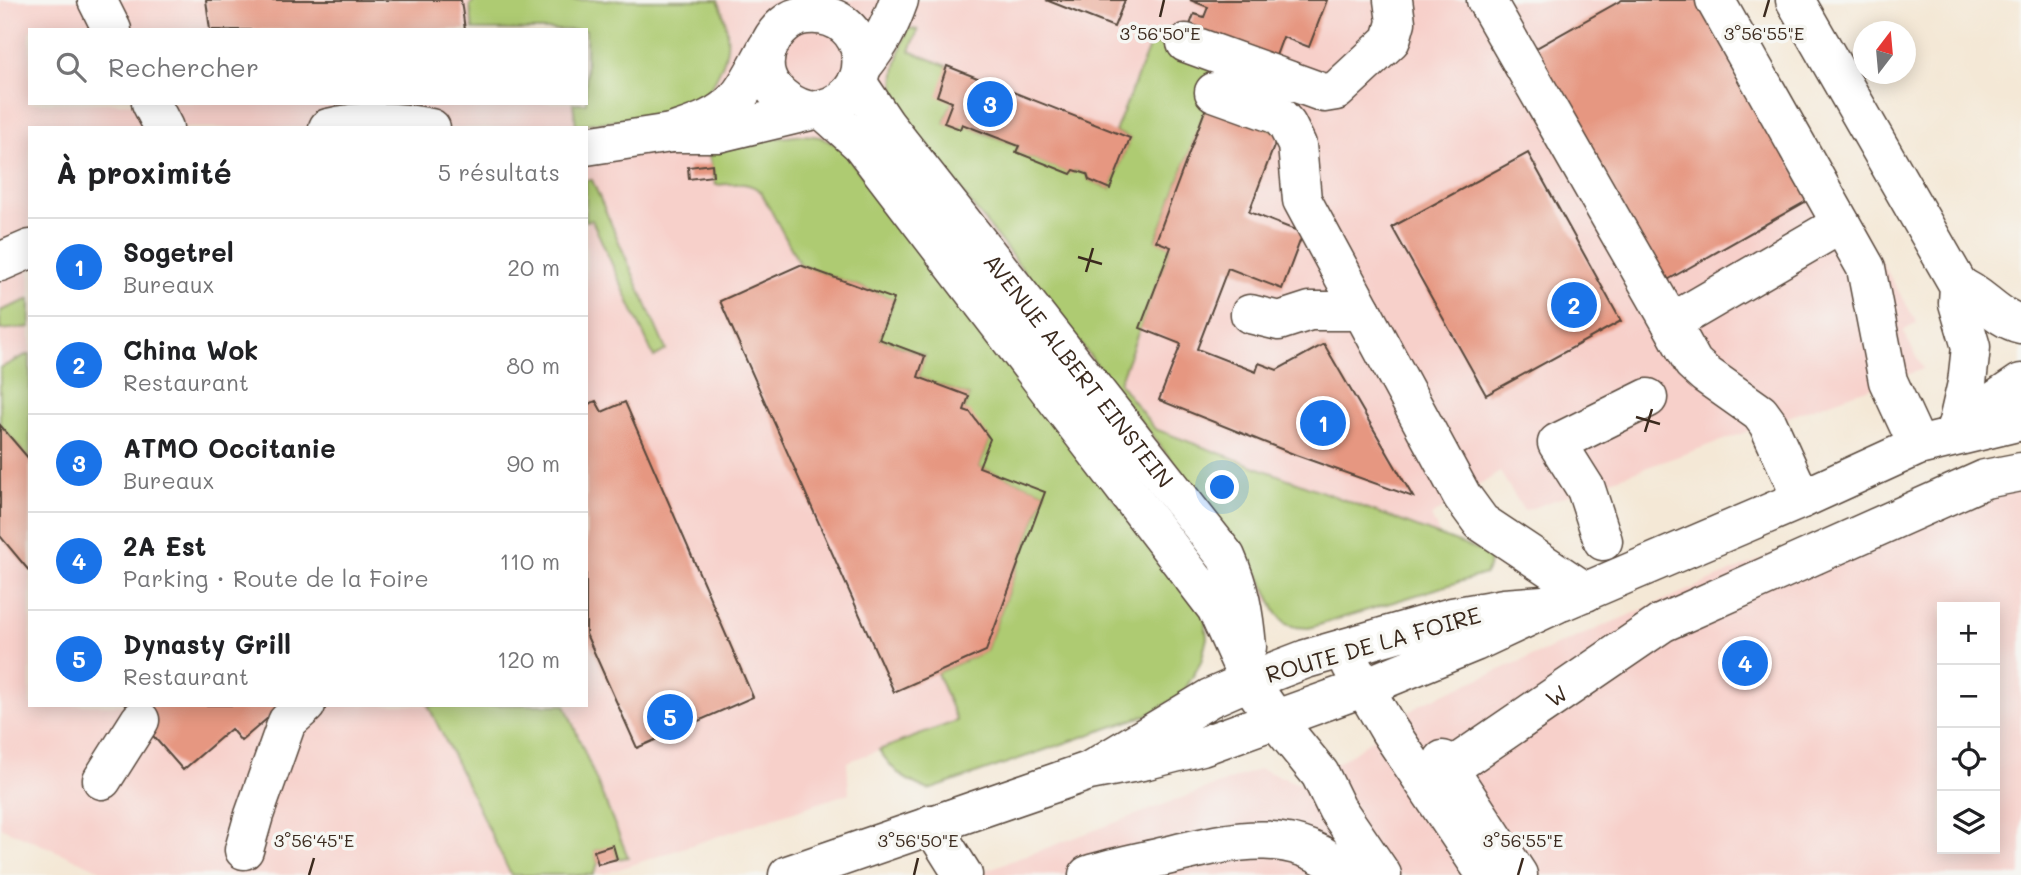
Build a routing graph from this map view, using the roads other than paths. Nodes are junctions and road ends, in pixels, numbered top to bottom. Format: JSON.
{"nodes":[{"id":1,"x":97,"y":0,"type":"edge"},
{"id":2,"x":899,"y":0,"type":"edge"},
{"id":3,"x":1393,"y":0,"type":"edge"},
{"id":4,"x":1486,"y":0,"type":"edge"},
{"id":5,"x":1715,"y":0,"type":"edge"},
{"id":6,"x":1795,"y":0,"type":"edge"},
{"id":7,"x":832,"y":7,"type":"edge"},
{"id":8,"x":112,"y":28,"type":"edge"},
{"id":9,"x":1185,"y":43,"type":"dead end"},
{"id":10,"x":767,"y":48,"type":"junction"},
{"id":11,"x":860,"y":75,"type":"junction"},
{"id":12,"x":1214,"y":92,"type":"dead end"},
{"id":13,"x":152,"y":105,"type":"edge"},
{"id":14,"x":817,"y":110,"type":"junction"},
{"id":15,"x":163,"y":126,"type":"edge"},
{"id":16,"x":336,"y":126,"type":"edge"},
{"id":17,"x":413,"y":126,"type":"edge"},
{"id":18,"x":671,"y":133,"type":"junction"},
{"id":19,"x":588,"y":146,"type":"edge"},
{"id":20,"x":1841,"y":224,"type":"junction"},
{"id":21,"x":28,"y":249,"type":"edge"},
{"id":22,"x":0,"y":262,"type":"edge"},
{"id":23,"x":1959,"y":286,"type":"junction"},
{"id":24,"x":1362,"y":311,"type":"junction"},
{"id":25,"x":1250,"y":314,"type":"dead end"},
{"id":26,"x":1671,"y":323,"type":"junction"},
{"id":27,"x":2021,"y":324,"type":"edge"},
{"id":28,"x":2021,"y":383,"type":"edge"},
{"id":29,"x":1648,"y":398,"type":"dead end"},
{"id":30,"x":2021,"y":421,"type":"edge"},
{"id":31,"x":1936,"y":438,"type":"junction"},
{"id":32,"x":2021,"y":472,"type":"edge"},
{"id":33,"x":1802,"y":499,"type":"junction"},
{"id":34,"x":1603,"y":541,"type":"dead end"},
{"id":35,"x":1571,"y":598,"type":"junction"},
{"id":36,"x":1328,"y":653,"type":"junction"},
{"id":37,"x":1249,"y":681,"type":"junction"},
{"id":38,"x":1365,"y":687,"type":"junction"},
{"id":39,"x":304,"y":707,"type":"edge"},
{"id":40,"x":140,"y":720,"type":"dead end"},
{"id":41,"x":1276,"y":720,"type":"junction"},
{"id":42,"x":1410,"y":760,"type":"junction"},
{"id":43,"x":1449,"y":769,"type":"junction"},
{"id":44,"x":1089,"y":771,"type":"junction"},
{"id":45,"x":102,"y":780,"type":"dead end"},
{"id":46,"x":1337,"y":809,"type":"junction"},
{"id":47,"x":930,"y":824,"type":"junction"},
{"id":48,"x":1293,"y":844,"type":"junction"},
{"id":49,"x":244,"y":850,"type":"dead end"},
{"id":50,"x":788,"y":875,"type":"edge"},
{"id":51,"x":963,"y":875,"type":"edge"},
{"id":52,"x":1088,"y":875,"type":"edge"},
{"id":53,"x":1348,"y":875,"type":"edge"},
{"id":54,"x":1382,"y":875,"type":"edge"},
{"id":55,"x":1486,"y":875,"type":"edge"},
{"id":56,"x":1518,"y":875,"type":"edge"}],
"edges":[{"from":1,"to":8,"type":"street"},
{"from":2,"to":11,"type":"street"},
{"from":3,"to":9,"type":"street"},
{"from":4,"to":26,"type":"street"},
{"from":5,"to":20,"type":"street"},
{"from":6,"to":23,"type":"street"},
{"from":7,"to":10,"type":"street"},
{"from":7,"to":11,"type":"street"},
{"from":10,"to":14,"type":"street"},
{"from":10,"to":18,"type":"street"},
{"from":11,"to":14,"type":"street"},
{"from":11,"to":37,"type":"street","name":"AVENUE ALBERT EINSTEIN"},
{"from":12,"to":24,"type":"street"},
{"from":13,"to":15,"type":"street"},
{"from":14,"to":18,"type":"street"},
{"from":14,"to":37,"type":"street","name":"AVENUE ALBERT EINSTEIN"},
{"from":16,"to":17,"type":"street"},
{"from":18,"to":19,"type":"street"},
{"from":20,"to":26,"type":"street"},
{"from":20,"to":31,"type":"street"},
{"from":21,"to":22,"type":"street"},
{"from":23,"to":27,"type":"street"},
{"from":23,"to":31,"type":"street"},
{"from":24,"to":25,"type":"street"},
{"from":24,"to":35,"type":"street"},
{"from":26,"to":33,"type":"street"},
{"from":28,"to":31,"type":"street","name":"ROUTE DE LA FOIRE"},
{"from":29,"to":34,"type":"street"},
{"from":30,"to":31,"type":"street","name":"ROUTE DE LA FOIRE"},
{"from":31,"to":33,"type":"street","name":"ROUTE DE LA FOIRE"},
{"from":32,"to":43,"type":"street","name":"W"},
{"from":33,"to":35,"type":"street","name":"ROUTE DE LA FOIRE"},
{"from":35,"to":36,"type":"street","name":"ROUTE DE LA FOIRE"},
{"from":35,"to":38,"type":"street","name":"ROUTE DE LA FOIRE"},
{"from":36,"to":37,"type":"street","name":"ROUTE DE LA FOIRE"},
{"from":36,"to":38,"type":"street"},
{"from":37,"to":41,"type":"street","name":"AVENUE ALBERT EINSTEIN"},
{"from":37,"to":44,"type":"street","name":"ROUTE DE LA FOIRE"},
{"from":38,"to":41,"type":"street","name":"ROUTE DE LA FOIRE"},
{"from":38,"to":42,"type":"street"},
{"from":39,"to":49,"type":"street"},
{"from":40,"to":45,"type":"street"},
{"from":41,"to":44,"type":"street","name":"ROUTE DE LA FOIRE"},
{"from":41,"to":46,"type":"street","name":"AVENUE ALBERT EINSTEIN"},
{"from":42,"to":43,"type":"street"},
{"from":42,"to":55,"type":"street"},
{"from":43,"to":56,"type":"street"},
{"from":44,"to":47,"type":"street","name":"ROUTE DE LA FOIRE"},
{"from":46,"to":48,"type":"street"},
{"from":46,"to":54,"type":"street","name":"AVENUE ALBERT EINSTEIN"},
{"from":47,"to":50,"type":"street","name":"ROUTE DE LA FOIRE"},
{"from":47,"to":51,"type":"street"},
{"from":48,"to":52,"type":"street"},
{"from":48,"to":53,"type":"street"}]}
